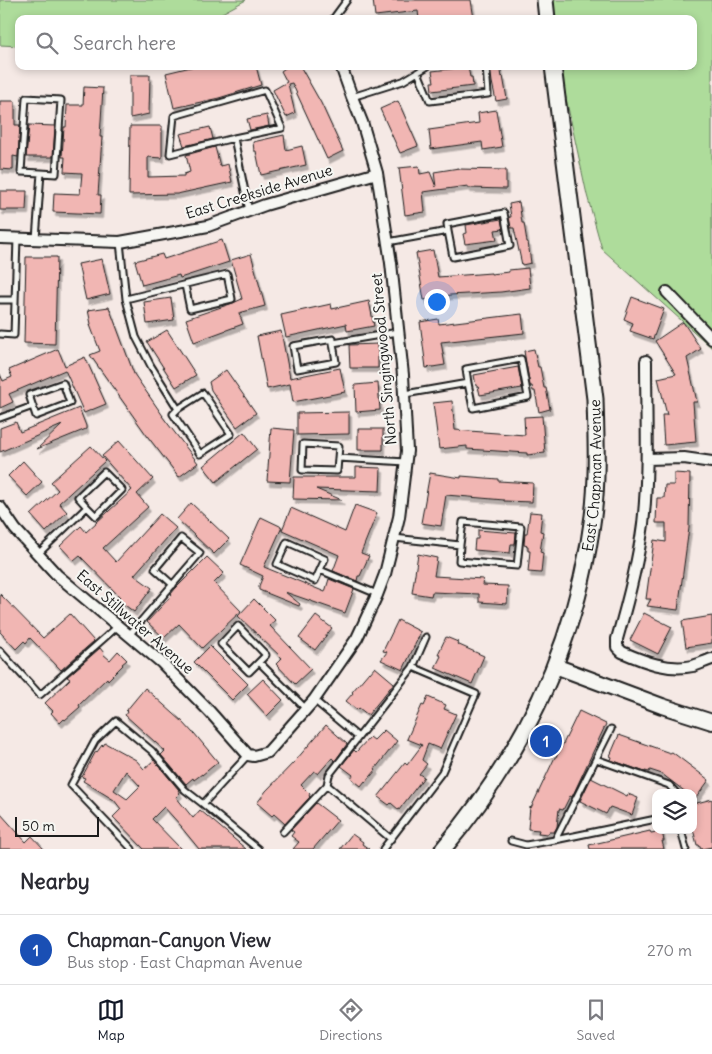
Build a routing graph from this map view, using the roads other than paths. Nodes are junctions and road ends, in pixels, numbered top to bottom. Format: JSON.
{"nodes":[{"id":1,"x":347,"y":0,"type":"edge"},
{"id":2,"x":545,"y":0,"type":"edge"},
{"id":3,"x":336,"y":15,"type":"edge"},
{"id":4,"x":547,"y":15,"type":"edge"},
{"id":5,"x":343,"y":70,"type":"edge"},
{"id":6,"x":421,"y":70,"type":"edge"},
{"id":7,"x":486,"y":70,"type":"edge"},
{"id":8,"x":554,"y":70,"type":"edge"},
{"id":9,"x":418,"y":72,"type":"junction"},
{"id":10,"x":352,"y":97,"type":"junction"},
{"id":11,"x":234,"y":138,"type":"junction"},
{"id":12,"x":41,"y":173,"type":"junction"},
{"id":13,"x":377,"y":173,"type":"junction"},
{"id":14,"x":249,"y":211,"type":"junction"},
{"id":15,"x":448,"y":231,"type":"junction"},
{"id":16,"x":0,"y":238,"type":"edge"},
{"id":17,"x":17,"y":238,"type":"junction"},
{"id":18,"x":36,"y":239,"type":"junction"},
{"id":19,"x":120,"y":242,"type":"junction"},
{"id":20,"x":388,"y":242,"type":"junction"},
{"id":21,"x":184,"y":285,"type":"junction"},
{"id":22,"x":667,"y":292,"type":"dead end"},
{"id":23,"x":126,"y":299,"type":"junction"},
{"id":24,"x":0,"y":300,"type":"edge"},
{"id":25,"x":15,"y":300,"type":"junction"},
{"id":26,"x":399,"y":332,"type":"junction"},
{"id":27,"x":0,"y":334,"type":"edge"},
{"id":28,"x":712,"y":339,"type":"edge"},
{"id":29,"x":333,"y":343,"type":"junction"},
{"id":30,"x":646,"y":361,"type":"dead end"},
{"id":31,"x":468,"y":383,"type":"junction"},
{"id":32,"x":405,"y":394,"type":"junction"},
{"id":33,"x":33,"y":406,"type":"junction"},
{"id":34,"x":178,"y":409,"type":"junction"},
{"id":35,"x":0,"y":418,"type":"edge"},
{"id":36,"x":338,"y":458,"type":"junction"},
{"id":37,"x":647,"y":459,"type":"junction"},
{"id":38,"x":406,"y":462,"type":"junction"},
{"id":39,"x":712,"y":462,"type":"edge"},
{"id":40,"x":0,"y":506,"type":"edge"},
{"id":41,"x":86,"y":507,"type":"junction"},
{"id":42,"x":394,"y":538,"type":"junction"},
{"id":43,"x":460,"y":545,"type":"junction"},
{"id":44,"x":38,"y":554,"type":"junction"},
{"id":45,"x":320,"y":570,"type":"junction"},
{"id":46,"x":173,"y":585,"type":"junction"},
{"id":47,"x":377,"y":595,"type":"junction"},
{"id":48,"x":118,"y":626,"type":"junction"},
{"id":49,"x":129,"y":635,"type":"junction"},
{"id":50,"x":426,"y":637,"type":"dead end"},
{"id":51,"x":0,"y":651,"type":"edge"},
{"id":52,"x":712,"y":659,"type":"edge"},
{"id":53,"x":259,"y":662,"type":"junction"},
{"id":54,"x":555,"y":666,"type":"junction"},
{"id":55,"x":412,"y":667,"type":"junction"},
{"id":56,"x":314,"y":700,"type":"junction"},
{"id":57,"x":306,"y":710,"type":"junction"},
{"id":58,"x":712,"y":722,"type":"edge"},
{"id":59,"x":611,"y":730,"type":"dead end"},
{"id":60,"x":358,"y":737,"type":"junction"},
{"id":61,"x":251,"y":756,"type":"junction"},
{"id":62,"x":596,"y":759,"type":"junction"},
{"id":63,"x":327,"y":785,"type":"junction"},
{"id":64,"x":672,"y":789,"type":"edge"},
{"id":65,"x":204,"y":804,"type":"junction"},
{"id":66,"x":652,"y":820,"type":"edge"},
{"id":67,"x":283,"y":832,"type":"dead end"},
{"id":68,"x":682,"y":834,"type":"edge"},
{"id":69,"x":391,"y":839,"type":"junction"},
{"id":70,"x":555,"y":840,"type":"junction"},
{"id":71,"x":510,"y":841,"type":"dead end"},
{"id":72,"x":132,"y":849,"type":"edge"},
{"id":73,"x":258,"y":849,"type":"edge"},
{"id":74,"x":383,"y":849,"type":"edge"},
{"id":75,"x":443,"y":849,"type":"edge"},
{"id":76,"x":686,"y":849,"type":"edge"}],
"edges":[{"from":1,"to":3,"type":"lane"},
{"from":2,"to":4,"type":"main road"},
{"from":5,"to":10,"type":"street","name":"North Singingwood Street"},
{"from":6,"to":9,"type":"lane"},
{"from":7,"to":9,"type":"lane"},
{"from":8,"to":54,"type":"main road","name":"East Chapman Avenue"},
{"from":9,"to":10,"type":"lane"},
{"from":10,"to":13,"type":"street","name":"North Singingwood Street"},
{"from":11,"to":11,"type":"lane"},
{"from":11,"to":14,"type":"lane"},
{"from":12,"to":12,"type":"lane"},
{"from":12,"to":18,"type":"lane"},
{"from":13,"to":14,"type":"street","name":"East Creekside Avenue"},
{"from":13,"to":20,"type":"street","name":"North Singingwood Street"},
{"from":14,"to":19,"type":"street","name":"East Creekside Avenue"},
{"from":15,"to":15,"type":"lane"},
{"from":15,"to":20,"type":"lane"},
{"from":16,"to":17,"type":"street","name":"East Creekside Avenue"},
{"from":17,"to":18,"type":"street","name":"East Creekside Avenue"},
{"from":17,"to":25,"type":"lane"},
{"from":18,"to":19,"type":"street","name":"East Creekside Avenue"},
{"from":19,"to":23,"type":"lane"},
{"from":20,"to":26,"type":"street","name":"North Singingwood Street"},
{"from":21,"to":21,"type":"lane"},
{"from":21,"to":23,"type":"lane"},
{"from":22,"to":28,"type":"street"},
{"from":23,"to":34,"type":"lane"},
{"from":24,"to":25,"type":"lane"},
{"from":25,"to":27,"type":"lane"},
{"from":26,"to":29,"type":"lane"},
{"from":26,"to":32,"type":"street","name":"North Singingwood Street"},
{"from":29,"to":29,"type":"lane"},
{"from":30,"to":37,"type":"street"},
{"from":31,"to":31,"type":"lane"},
{"from":31,"to":32,"type":"lane"},
{"from":32,"to":38,"type":"street","name":"North Singingwood Street"},
{"from":33,"to":33,"type":"lane"},
{"from":33,"to":35,"type":"lane"},
{"from":34,"to":34,"type":"lane"},
{"from":36,"to":36,"type":"lane"},
{"from":36,"to":38,"type":"lane"},
{"from":37,"to":39,"type":"street"},
{"from":37,"to":52,"type":"street"},
{"from":38,"to":42,"type":"street","name":"North Singingwood Street"},
{"from":40,"to":44,"type":"street","name":"East Stillwater Avenue"},
{"from":41,"to":41,"type":"lane"},
{"from":41,"to":44,"type":"lane"},
{"from":42,"to":43,"type":"lane"},
{"from":42,"to":47,"type":"street","name":"North Singingwood Street"},
{"from":43,"to":43,"type":"lane"},
{"from":44,"to":48,"type":"street","name":"East Stillwater Avenue"},
{"from":45,"to":45,"type":"lane"},
{"from":45,"to":47,"type":"lane"},
{"from":46,"to":46,"type":"lane"},
{"from":46,"to":49,"type":"lane"},
{"from":47,"to":56,"type":"street","name":"North Singingwood Street"},
{"from":48,"to":49,"type":"street","name":"East Stillwater Avenue"},
{"from":48,"to":51,"type":"lane"},
{"from":49,"to":61,"type":"street","name":"East Stillwater Avenue"},
{"from":50,"to":55,"type":"lane"},
{"from":53,"to":53,"type":"lane"},
{"from":53,"to":57,"type":"lane"},
{"from":54,"to":58,"type":"street"},
{"from":54,"to":75,"type":"main road","name":"East Chapman Avenue"},
{"from":55,"to":60,"type":"lane"},
{"from":55,"to":69,"type":"lane"},
{"from":56,"to":57,"type":"street","name":"North Singingwood Street"},
{"from":56,"to":60,"type":"lane"},
{"from":57,"to":61,"type":"street","name":"North Singingwood Street"},
{"from":59,"to":62,"type":"lane"},
{"from":60,"to":63,"type":"lane"},
{"from":61,"to":65,"type":"lane"},
{"from":62,"to":64,"type":"lane"},
{"from":62,"to":70,"type":"lane"},
{"from":63,"to":67,"type":"lane"},
{"from":63,"to":69,"type":"lane"},
{"from":65,"to":72,"type":"lane"},
{"from":65,"to":73,"type":"lane"},
{"from":66,"to":70,"type":"lane"},
{"from":68,"to":76,"type":"lane"},
{"from":69,"to":74,"type":"lane"},
{"from":70,"to":71,"type":"lane"}]}
